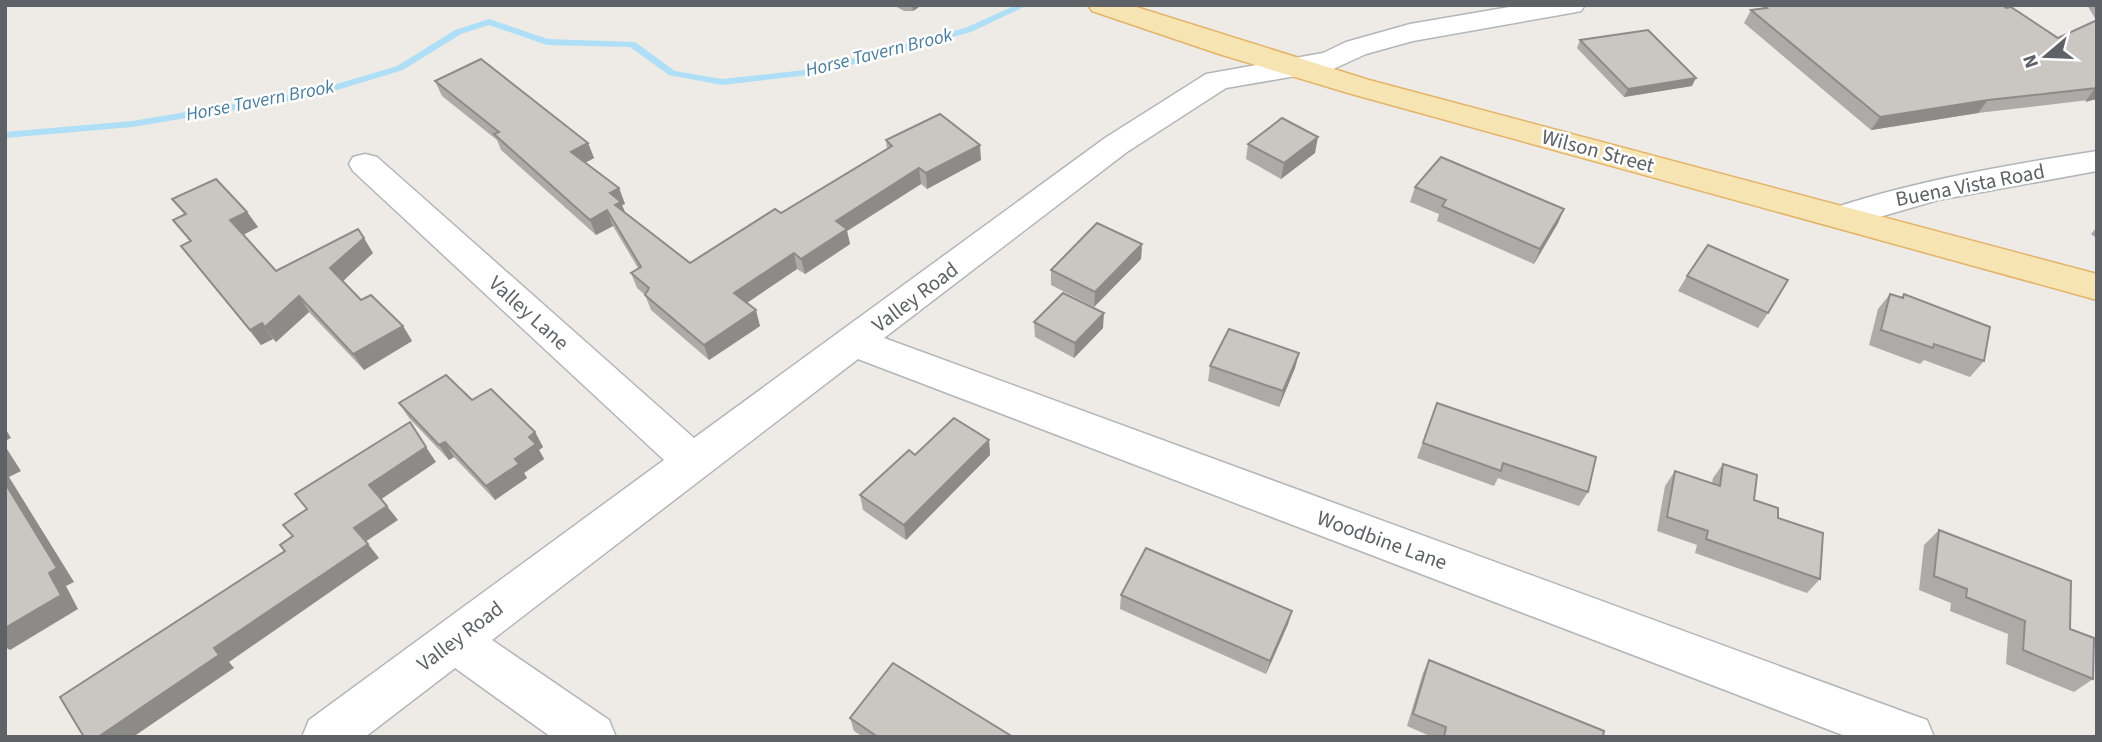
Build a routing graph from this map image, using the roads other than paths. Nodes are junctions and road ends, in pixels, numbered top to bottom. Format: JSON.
{"nodes":[{"id":1,"x":1102,"y":5,"type":"edge"},
{"id":2,"x":1570,"y":5,"type":"edge"},
{"id":3,"x":1291,"y":67,"type":"junction"},
{"id":4,"x":2097,"y":161,"type":"edge"},
{"id":5,"x":365,"y":164,"type":"dead end"},
{"id":6,"x":1845,"y":216,"type":"junction"},
{"id":7,"x":2097,"y":287,"type":"edge"},
{"id":8,"x":855,"y":342,"type":"junction"},
{"id":9,"x":693,"y":462,"type":"junction"},
{"id":10,"x":454,"y":640,"type":"junction"},
{"id":11,"x":326,"y":737,"type":"edge"},
{"id":12,"x":592,"y":737,"type":"edge"},
{"id":13,"x":1910,"y":737,"type":"edge"}],
"edges":[{"from":1,"to":3,"type":"main road","name":"Wilson Street"},
{"from":2,"to":3,"type":"street","name":"Valley Road"},
{"from":3,"to":6,"type":"main road","name":"Wilson Street"},
{"from":3,"to":8,"type":"street","name":"Valley Road"},
{"from":4,"to":6,"type":"street","name":"Buena Vista Road"},
{"from":5,"to":9,"type":"street","name":"Valley Lane"},
{"from":6,"to":7,"type":"main road","name":"Wilson Street"},
{"from":8,"to":9,"type":"street","name":"Valley Road"},
{"from":8,"to":13,"type":"street","name":"Woodbine Lane"},
{"from":9,"to":10,"type":"street","name":"Valley Road"},
{"from":10,"to":11,"type":"street","name":"Valley Road"},
{"from":10,"to":12,"type":"street"}]}
